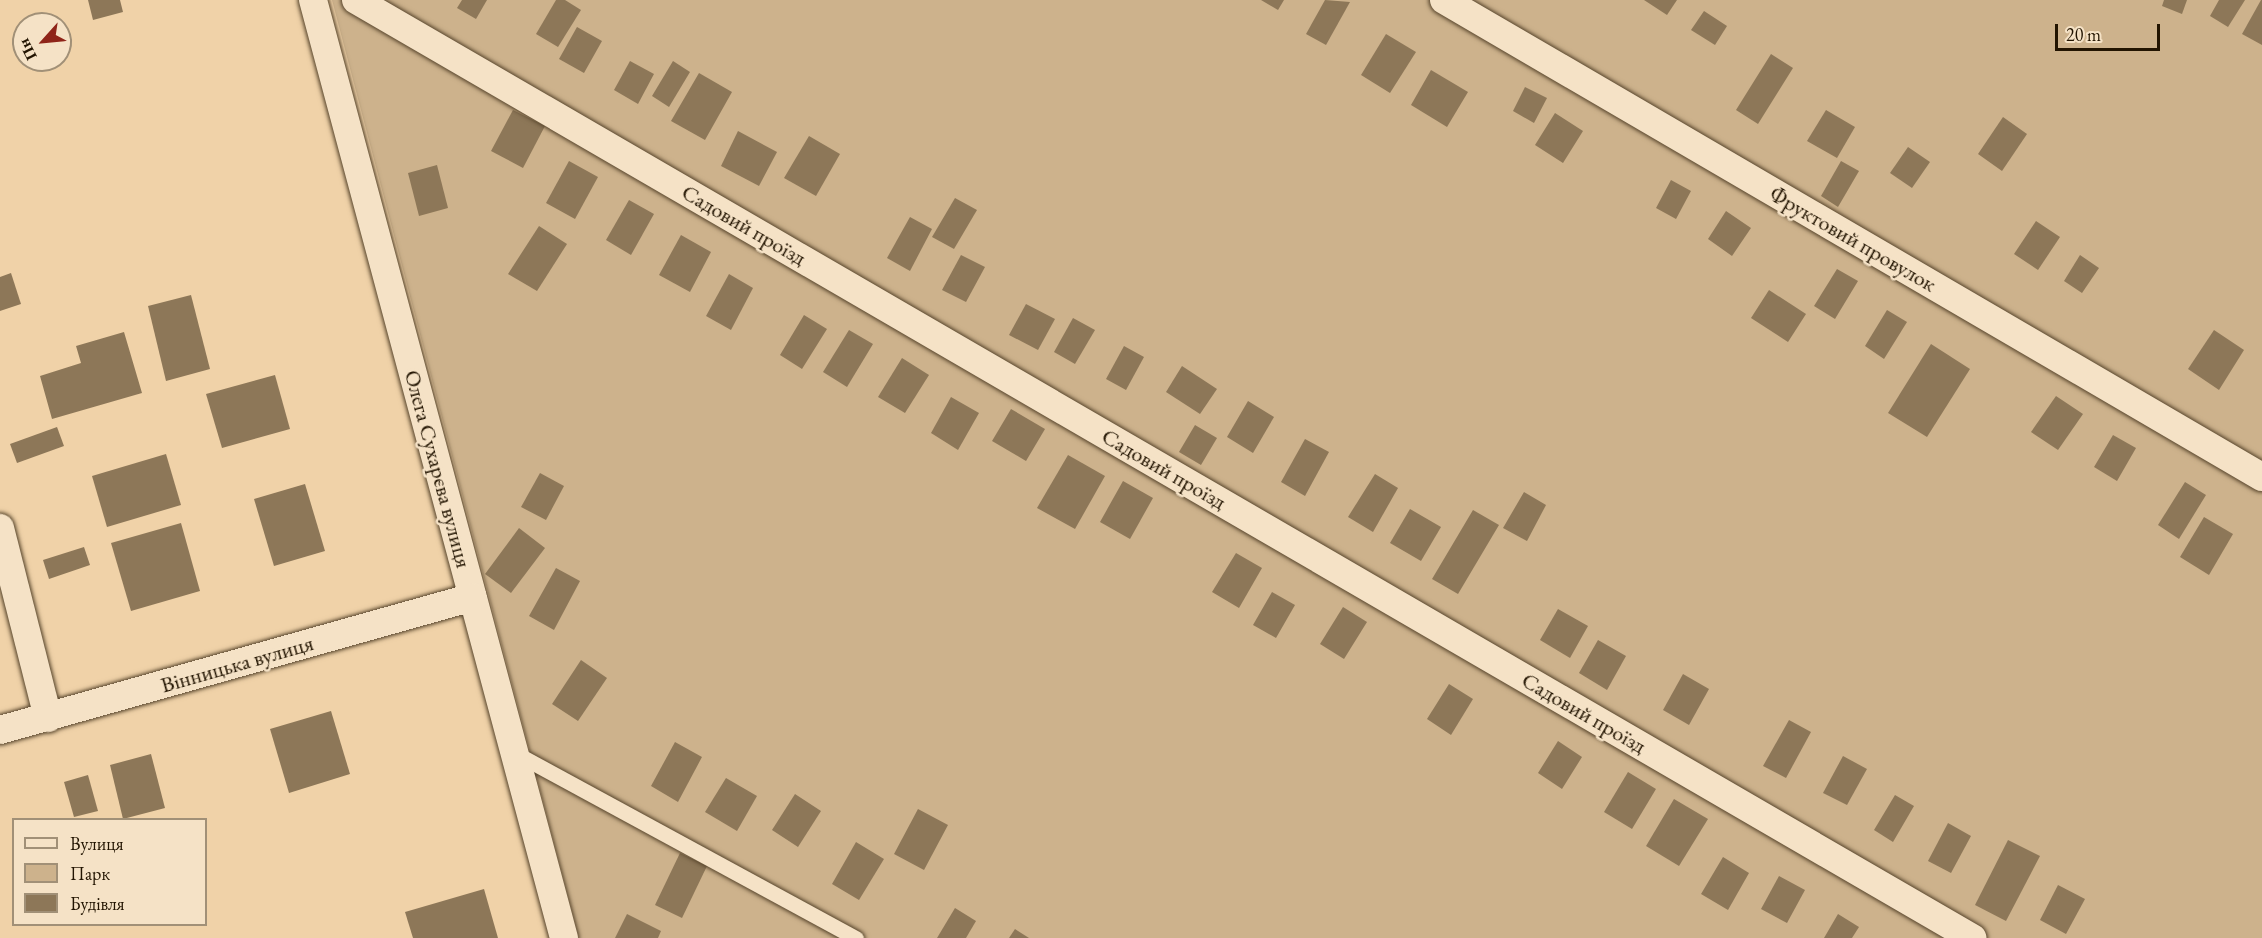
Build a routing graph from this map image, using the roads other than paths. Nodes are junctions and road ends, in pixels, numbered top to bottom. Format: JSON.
{"nodes":[{"id":1,"x":313,"y":0,"type":"edge"},
{"id":2,"x":356,"y":0,"type":"edge"},
{"id":3,"x":1444,"y":0,"type":"edge"},
{"id":4,"x":2262,"y":477,"type":"edge"},
{"id":5,"x":0,"y":528,"type":"edge"},
{"id":6,"x":473,"y":597,"type":"junction"},
{"id":7,"x":48,"y":718,"type":"junction"},
{"id":8,"x":0,"y":730,"type":"edge"},
{"id":9,"x":513,"y":752,"type":"junction"},
{"id":10,"x":564,"y":938,"type":"edge"},
{"id":11,"x":856,"y":938,"type":"edge"},
{"id":12,"x":1972,"y":938,"type":"edge"}],
"edges":[{"from":1,"to":6,"type":"street","name":"Олега Сухарєва вулиця"},
{"from":2,"to":12,"type":"street","name":"Садовий проїзд"},
{"from":3,"to":4,"type":"street","name":"Фруктовий провулок"},
{"from":5,"to":7,"type":"street"},
{"from":6,"to":7,"type":"street","name":"Вінницька вулиця"},
{"from":6,"to":9,"type":"street","name":"Олега Сухарєва вулиця"},
{"from":7,"to":8,"type":"street","name":"Вінницька вулиця"},
{"from":9,"to":10,"type":"street","name":"Олега Сухарєва вулиця"},
{"from":9,"to":11,"type":"lane"}]}
